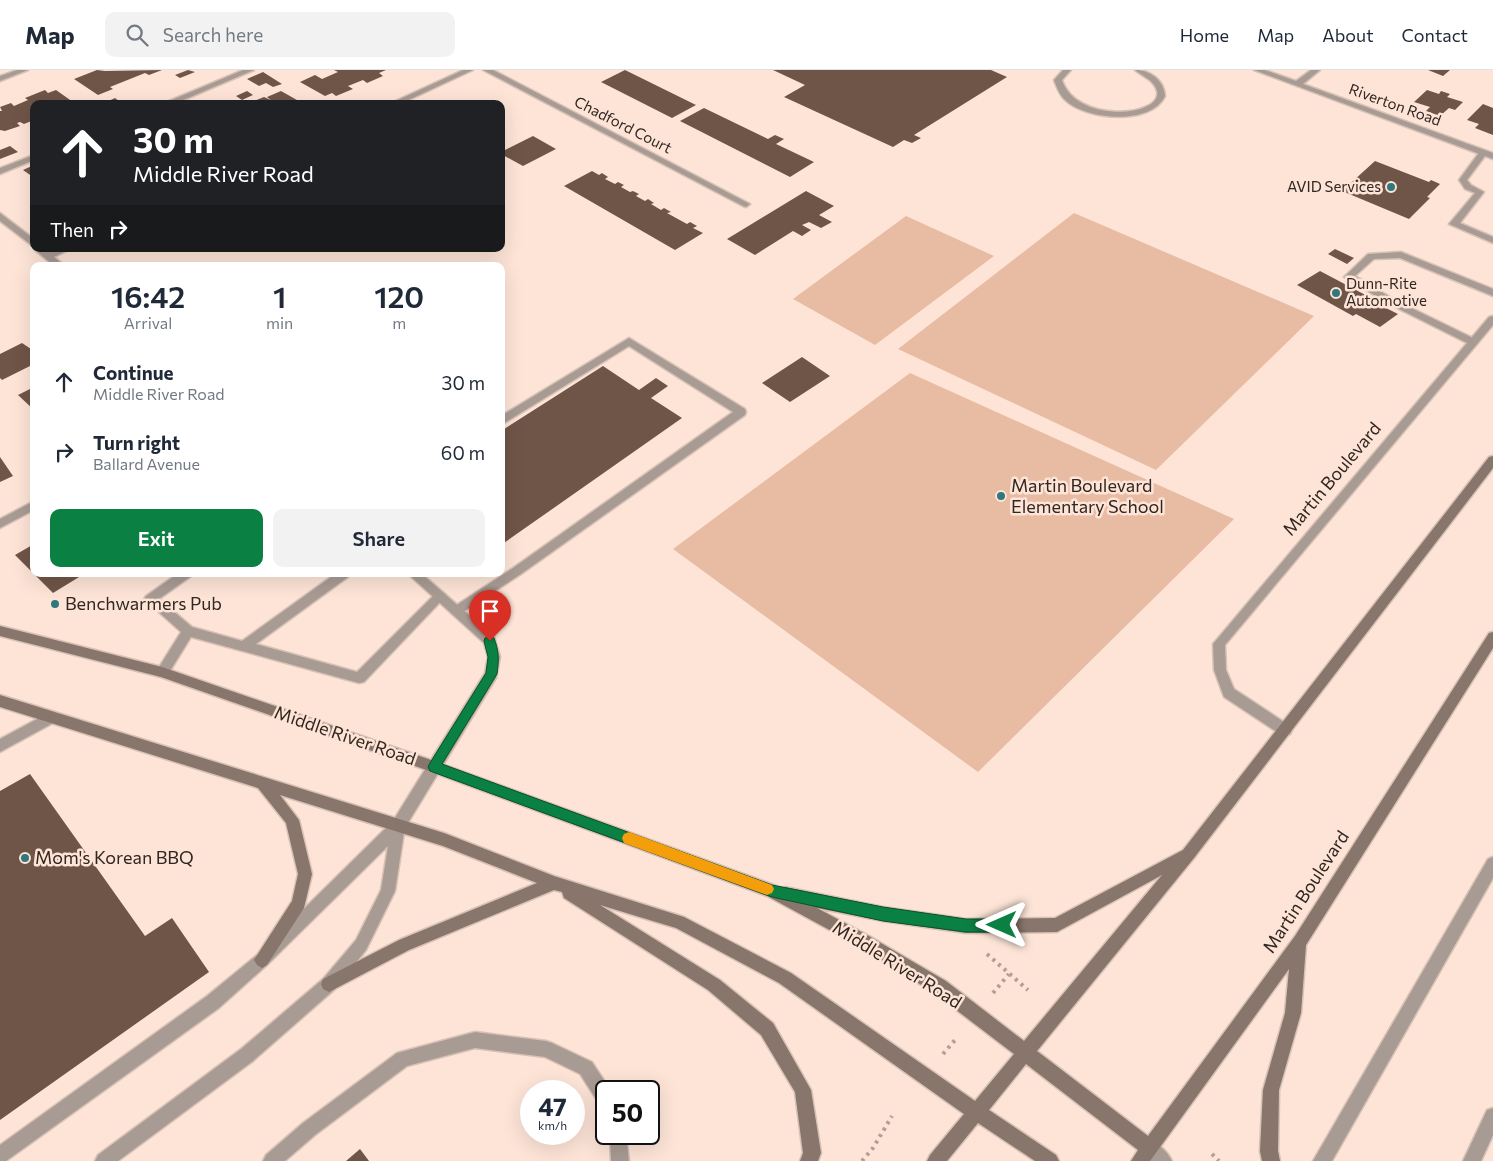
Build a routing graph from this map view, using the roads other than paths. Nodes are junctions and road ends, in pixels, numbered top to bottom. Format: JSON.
{"nodes":[{"id":1,"x":24,"y":70,"type":"edge"},
{"id":2,"x":250,"y":70,"type":"edge"},
{"id":3,"x":469,"y":70,"type":"edge"},
{"id":4,"x":487,"y":70,"type":"edge"},
{"id":5,"x":1067,"y":70,"type":"edge"},
{"id":6,"x":1139,"y":70,"type":"edge"},
{"id":7,"x":1258,"y":70,"type":"edge"},
{"id":8,"x":1316,"y":70,"type":"edge"},
{"id":9,"x":0,"y":79,"type":"edge"},
{"id":10,"x":1297,"y":84,"type":"junction"},
{"id":11,"x":176,"y":100,"type":"edge"},
{"id":12,"x":402,"y":100,"type":"edge"},
{"id":13,"x":1484,"y":152,"type":"junction"},
{"id":14,"x":1493,"y":156,"type":"edge"},
{"id":15,"x":30,"y":159,"type":"edge"},
{"id":16,"x":0,"y":170,"type":"edge"},
{"id":17,"x":746,"y":204,"type":"dead end"},
{"id":18,"x":0,"y":216,"type":"edge"},
{"id":19,"x":1493,"y":240,"type":"edge"},
{"id":20,"x":30,"y":241,"type":"edge"},
{"id":21,"x":43,"y":252,"type":"edge"},
{"id":22,"x":58,"y":252,"type":"edge"},
{"id":23,"x":48,"y":256,"type":"junction"},
{"id":24,"x":55,"y":262,"type":"edge"},
{"id":25,"x":1493,"y":293,"type":"edge"},
{"id":26,"x":1493,"y":319,"type":"edge"},
{"id":27,"x":1473,"y":342,"type":"junction"},
{"id":28,"x":505,"y":418,"type":"edge"},
{"id":29,"x":1493,"y":460,"type":"edge"},
{"id":30,"x":30,"y":507,"type":"edge"},
{"id":31,"x":0,"y":524,"type":"edge"},
{"id":32,"x":182,"y":577,"type":"edge"},
{"id":33,"x":340,"y":577,"type":"edge"},
{"id":34,"x":418,"y":577,"type":"edge"},
{"id":35,"x":440,"y":596,"type":"junction"},
{"id":36,"x":456,"y":611,"type":"junction"},
{"id":37,"x":188,"y":631,"type":"junction"},
{"id":38,"x":0,"y":632,"type":"edge"},
{"id":39,"x":1493,"y":637,"type":"edge"},
{"id":40,"x":244,"y":646,"type":"junction"},
{"id":41,"x":162,"y":672,"type":"junction"},
{"id":42,"x":0,"y":701,"type":"edge"},
{"id":43,"x":50,"y":718,"type":"junction"},
{"id":44,"x":1285,"y":730,"type":"junction"},
{"id":45,"x":0,"y":746,"type":"edge"},
{"id":46,"x":434,"y":767,"type":"junction"},
{"id":47,"x":263,"y":784,"type":"junction"},
{"id":48,"x":398,"y":826,"type":"junction"},
{"id":49,"x":1189,"y":853,"type":"junction"},
{"id":50,"x":1493,"y":864,"type":"edge"},
{"id":51,"x":554,"y":884,"type":"junction"},
{"id":52,"x":772,"y":891,"type":"junction"},
{"id":53,"x":1300,"y":941,"type":"junction"},
{"id":54,"x":262,"y":960,"type":"junction"},
{"id":55,"x":329,"y":984,"type":"junction"},
{"id":56,"x":1024,"y":1052,"type":"junction"},
{"id":57,"x":595,"y":1082,"type":"edge"},
{"id":58,"x":978,"y":1112,"type":"junction"},
{"id":59,"x":1493,"y":1116,"type":"edge"},
{"id":60,"x":619,"y":1145,"type":"edge"},
{"id":61,"x":0,"y":1155,"type":"edge"},
{"id":62,"x":1144,"y":1155,"type":"edge"},
{"id":63,"x":104,"y":1161,"type":"edge"},
{"id":64,"x":272,"y":1161,"type":"edge"},
{"id":65,"x":620,"y":1161,"type":"edge"},
{"id":66,"x":809,"y":1161,"type":"edge"},
{"id":67,"x":936,"y":1161,"type":"edge"},
{"id":68,"x":1050,"y":1161,"type":"edge"},
{"id":69,"x":1163,"y":1161,"type":"edge"},
{"id":70,"x":1271,"y":1161,"type":"edge"},
{"id":71,"x":1322,"y":1161,"type":"edge"},
{"id":72,"x":1472,"y":1161,"type":"edge"}],
"edges":[{"from":1,"to":9,"type":"street"},
{"from":2,"to":11,"type":"street"},
{"from":3,"to":12,"type":"street"},
{"from":4,"to":17,"type":"street","name":"Chadford Court"},
{"from":5,"to":6,"type":"street"},
{"from":7,"to":10,"type":"street","name":"Riverton Road"},
{"from":8,"to":10,"type":"street"},
{"from":10,"to":13,"type":"street","name":"Riverton Road"},
{"from":13,"to":14,"type":"street","name":"Riverton Road"},
{"from":13,"to":19,"type":"street"},
{"from":15,"to":16,"type":"street"},
{"from":18,"to":20,"type":"street"},
{"from":21,"to":23,"type":"street"},
{"from":22,"to":23,"type":"street"},
{"from":23,"to":24,"type":"street"},
{"from":25,"to":27,"type":"street"},
{"from":26,"to":27,"type":"street","name":"Martin Boulevard"},
{"from":27,"to":44,"type":"street","name":"Martin Boulevard"},
{"from":28,"to":36,"type":"street"},
{"from":29,"to":44,"type":"street"},
{"from":30,"to":31,"type":"street"},
{"from":32,"to":37,"type":"street"},
{"from":33,"to":40,"type":"street"},
{"from":34,"to":35,"type":"street"},
{"from":35,"to":36,"type":"street"},
{"from":35,"to":40,"type":"street"},
{"from":36,"to":46,"type":"street"},
{"from":37,"to":40,"type":"street"},
{"from":37,"to":41,"type":"street"},
{"from":38,"to":41,"type":"street","name":"Middle River Road"},
{"from":39,"to":53,"type":"street","name":"Martin Boulevard"},
{"from":41,"to":46,"type":"street","name":"Middle River Road"},
{"from":42,"to":43,"type":"street"},
{"from":43,"to":45,"type":"street"},
{"from":43,"to":47,"type":"street"},
{"from":44,"to":49,"type":"street"},
{"from":46,"to":48,"type":"street"},
{"from":46,"to":52,"type":"street","name":"Middle River Road"},
{"from":47,"to":48,"type":"street"},
{"from":47,"to":54,"type":"street"},
{"from":48,"to":51,"type":"street"},
{"from":48,"to":54,"type":"street"},
{"from":48,"to":55,"type":"street"},
{"from":49,"to":52,"type":"street"},
{"from":49,"to":56,"type":"street"},
{"from":50,"to":71,"type":"street"},
{"from":51,"to":55,"type":"street"},
{"from":51,"to":58,"type":"street"},
{"from":51,"to":66,"type":"street"},
{"from":52,"to":56,"type":"street","name":"Middle River Road"},
{"from":53,"to":62,"type":"street","name":"Martin Boulevard"},
{"from":53,"to":70,"type":"street"},
{"from":54,"to":61,"type":"street"},
{"from":55,"to":63,"type":"street"},
{"from":56,"to":58,"type":"street"},
{"from":56,"to":62,"type":"street","name":"Middle River Road"},
{"from":57,"to":64,"type":"street"},
{"from":58,"to":67,"type":"street"},
{"from":58,"to":68,"type":"street"},
{"from":59,"to":72,"type":"street"},
{"from":60,"to":65,"type":"street"},
{"from":62,"to":69,"type":"street","name":"Middle River Road"}]}
